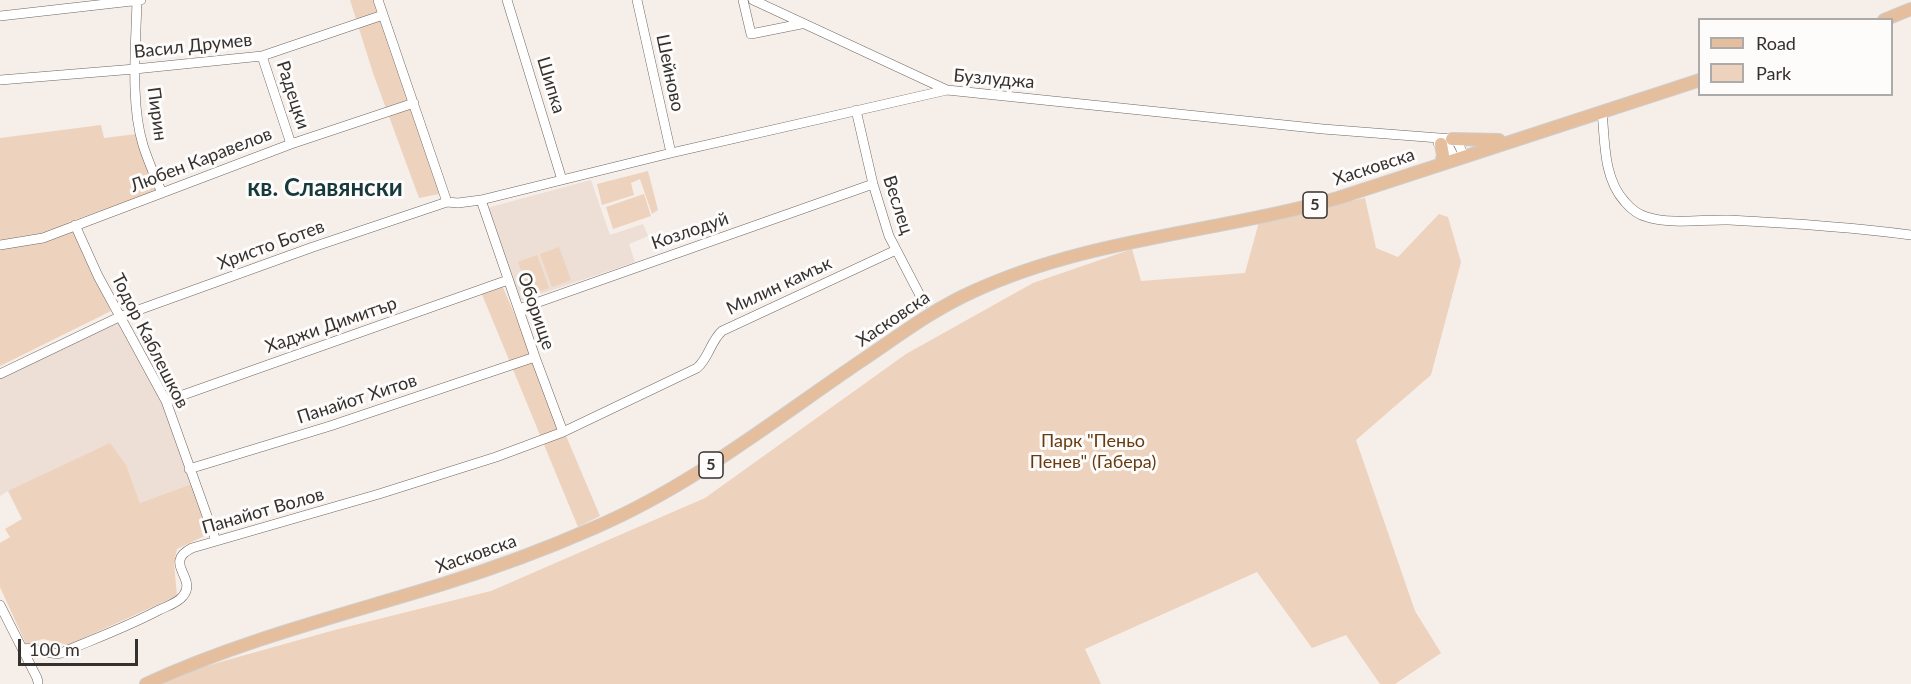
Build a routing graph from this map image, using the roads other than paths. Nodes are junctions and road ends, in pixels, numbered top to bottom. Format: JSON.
{"nodes":[{"id":1,"x":137,"y":0,"type":"edge"},
{"id":2,"x":141,"y":0,"type":"edge"},
{"id":3,"x":378,"y":0,"type":"edge"},
{"id":4,"x":507,"y":0,"type":"edge"},
{"id":5,"x":637,"y":0,"type":"edge"},
{"id":6,"x":743,"y":0,"type":"edge"},
{"id":7,"x":753,"y":0,"type":"edge"},
{"id":8,"x":1911,"y":9,"type":"edge"},
{"id":9,"x":383,"y":15,"type":"junction"},
{"id":10,"x":0,"y":16,"type":"edge"},
{"id":11,"x":1889,"y":18,"type":"edge"},
{"id":12,"x":801,"y":24,"type":"junction"},
{"id":13,"x":262,"y":56,"type":"junction"},
{"id":14,"x":135,"y":69,"type":"junction"},
{"id":15,"x":0,"y":80,"type":"edge"},
{"id":16,"x":1698,"y":81,"type":"edge"},
{"id":17,"x":946,"y":90,"type":"junction"},
{"id":18,"x":414,"y":104,"type":"junction"},
{"id":19,"x":856,"y":110,"type":"junction"},
{"id":20,"x":1602,"y":111,"type":"junction"},
{"id":21,"x":1521,"y":138,"type":"junction"},
{"id":22,"x":1441,"y":141,"type":"junction"},
{"id":23,"x":291,"y":144,"type":"junction"},
{"id":24,"x":671,"y":153,"type":"junction"},
{"id":25,"x":1460,"y":158,"type":"junction"},
{"id":26,"x":1441,"y":164,"type":"junction"},
{"id":27,"x":562,"y":180,"type":"junction"},
{"id":28,"x":873,"y":184,"type":"junction"},
{"id":29,"x":162,"y":193,"type":"junction"},
{"id":30,"x":481,"y":200,"type":"junction"},
{"id":31,"x":447,"y":202,"type":"junction"},
{"id":32,"x":75,"y":225,"type":"junction"},
{"id":33,"x":1911,"y":234,"type":"edge"},
{"id":34,"x":0,"y":245,"type":"edge"},
{"id":35,"x":896,"y":250,"type":"junction"},
{"id":36,"x":508,"y":280,"type":"junction"},
{"id":37,"x":924,"y":303,"type":"dead end"},
{"id":38,"x":519,"y":309,"type":"junction"},
{"id":39,"x":119,"y":317,"type":"junction"},
{"id":40,"x":535,"y":357,"type":"junction"},
{"id":41,"x":0,"y":374,"type":"edge"},
{"id":42,"x":166,"y":401,"type":"junction"},
{"id":43,"x":563,"y":432,"type":"junction"},
{"id":44,"x":189,"y":470,"type":"junction"},
{"id":45,"x":216,"y":541,"type":"junction"},
{"id":46,"x":0,"y":605,"type":"edge"},
{"id":47,"x":22,"y":649,"type":"junction"},
{"id":48,"x":38,"y":682,"type":"dead end"},
{"id":49,"x":146,"y":684,"type":"edge"}],
"edges":[{"from":1,"to":2,"type":"street"},
{"from":1,"to":10,"type":"street"},
{"from":1,"to":14,"type":"street","name":"Пирин"},
{"from":3,"to":9,"type":"street"},
{"from":4,"to":27,"type":"street","name":"Шипка"},
{"from":5,"to":24,"type":"street","name":"Шейново"},
{"from":6,"to":12,"type":"street"},
{"from":7,"to":12,"type":"street"},
{"from":8,"to":11,"type":"main road"},
{"from":9,"to":13,"type":"street","name":"Васил Друмев"},
{"from":9,"to":18,"type":"street"},
{"from":12,"to":17,"type":"street"},
{"from":13,"to":14,"type":"street","name":"Васил Друмев"},
{"from":13,"to":23,"type":"street","name":"Радецки"},
{"from":14,"to":15,"type":"street","name":"Васил Друмев"},
{"from":14,"to":29,"type":"street","name":"Пирин"},
{"from":16,"to":20,"type":"main road","name":"Хасковска","number":"5"},
{"from":17,"to":19,"type":"street","name":"Бузлуджа"},
{"from":17,"to":22,"type":"street","name":"Бузлуджа"},
{"from":18,"to":23,"type":"street","name":"Любен Каравелов"},
{"from":18,"to":31,"type":"street"},
{"from":19,"to":24,"type":"street","name":"Бузлуджа"},
{"from":19,"to":28,"type":"street","name":"Веслец"},
{"from":20,"to":21,"type":"main road","name":"Хасковска","number":"5"},
{"from":20,"to":33,"type":"street"},
{"from":21,"to":22,"type":"main road"},
{"from":21,"to":25,"type":"main road","name":"Хасковска","number":"5"},
{"from":22,"to":25,"type":"street"},
{"from":22,"to":26,"type":"main road"},
{"from":23,"to":29,"type":"street","name":"Любен Каравелов"},
{"from":24,"to":27,"type":"street","name":"Бузлуджа"},
{"from":25,"to":26,"type":"main road","name":"Хасковска","number":"5"},
{"from":26,"to":49,"type":"main road","name":"Хасковска","number":"5"},
{"from":27,"to":30,"type":"street","name":"Христо Ботев"},
{"from":28,"to":35,"type":"street","name":"Веслец"},
{"from":28,"to":38,"type":"street","name":"Козлодуй"},
{"from":29,"to":32,"type":"street","name":"Любен Каравелов"},
{"from":30,"to":31,"type":"street","name":"Христо Ботев"},
{"from":30,"to":36,"type":"street","name":"Оборище"},
{"from":31,"to":39,"type":"street","name":"Христо Ботев"},
{"from":32,"to":34,"type":"street","name":"Любен Каравелов"},
{"from":32,"to":39,"type":"street","name":"Тодор Каблешков"},
{"from":35,"to":37,"type":"street","name":"Веслец"},
{"from":35,"to":43,"type":"street","name":"Милин камък"},
{"from":36,"to":38,"type":"street","name":"Оборище"},
{"from":36,"to":42,"type":"street","name":"Хаджи Димитър"},
{"from":38,"to":40,"type":"street","name":"Оборище"},
{"from":39,"to":41,"type":"street","name":"Христо Ботев"},
{"from":39,"to":42,"type":"street","name":"Тодор Каблешков"},
{"from":40,"to":43,"type":"street","name":"Оборище"},
{"from":40,"to":44,"type":"street","name":"Панайот Хитов"},
{"from":42,"to":44,"type":"street","name":"Тодор Каблешков"},
{"from":43,"to":45,"type":"street","name":"Панайот Волов"},
{"from":44,"to":45,"type":"street","name":"Тодор Каблешков"},
{"from":45,"to":47,"type":"street","name":"Панайот Волов"},
{"from":46,"to":47,"type":"street"},
{"from":47,"to":48,"type":"street"}]}
